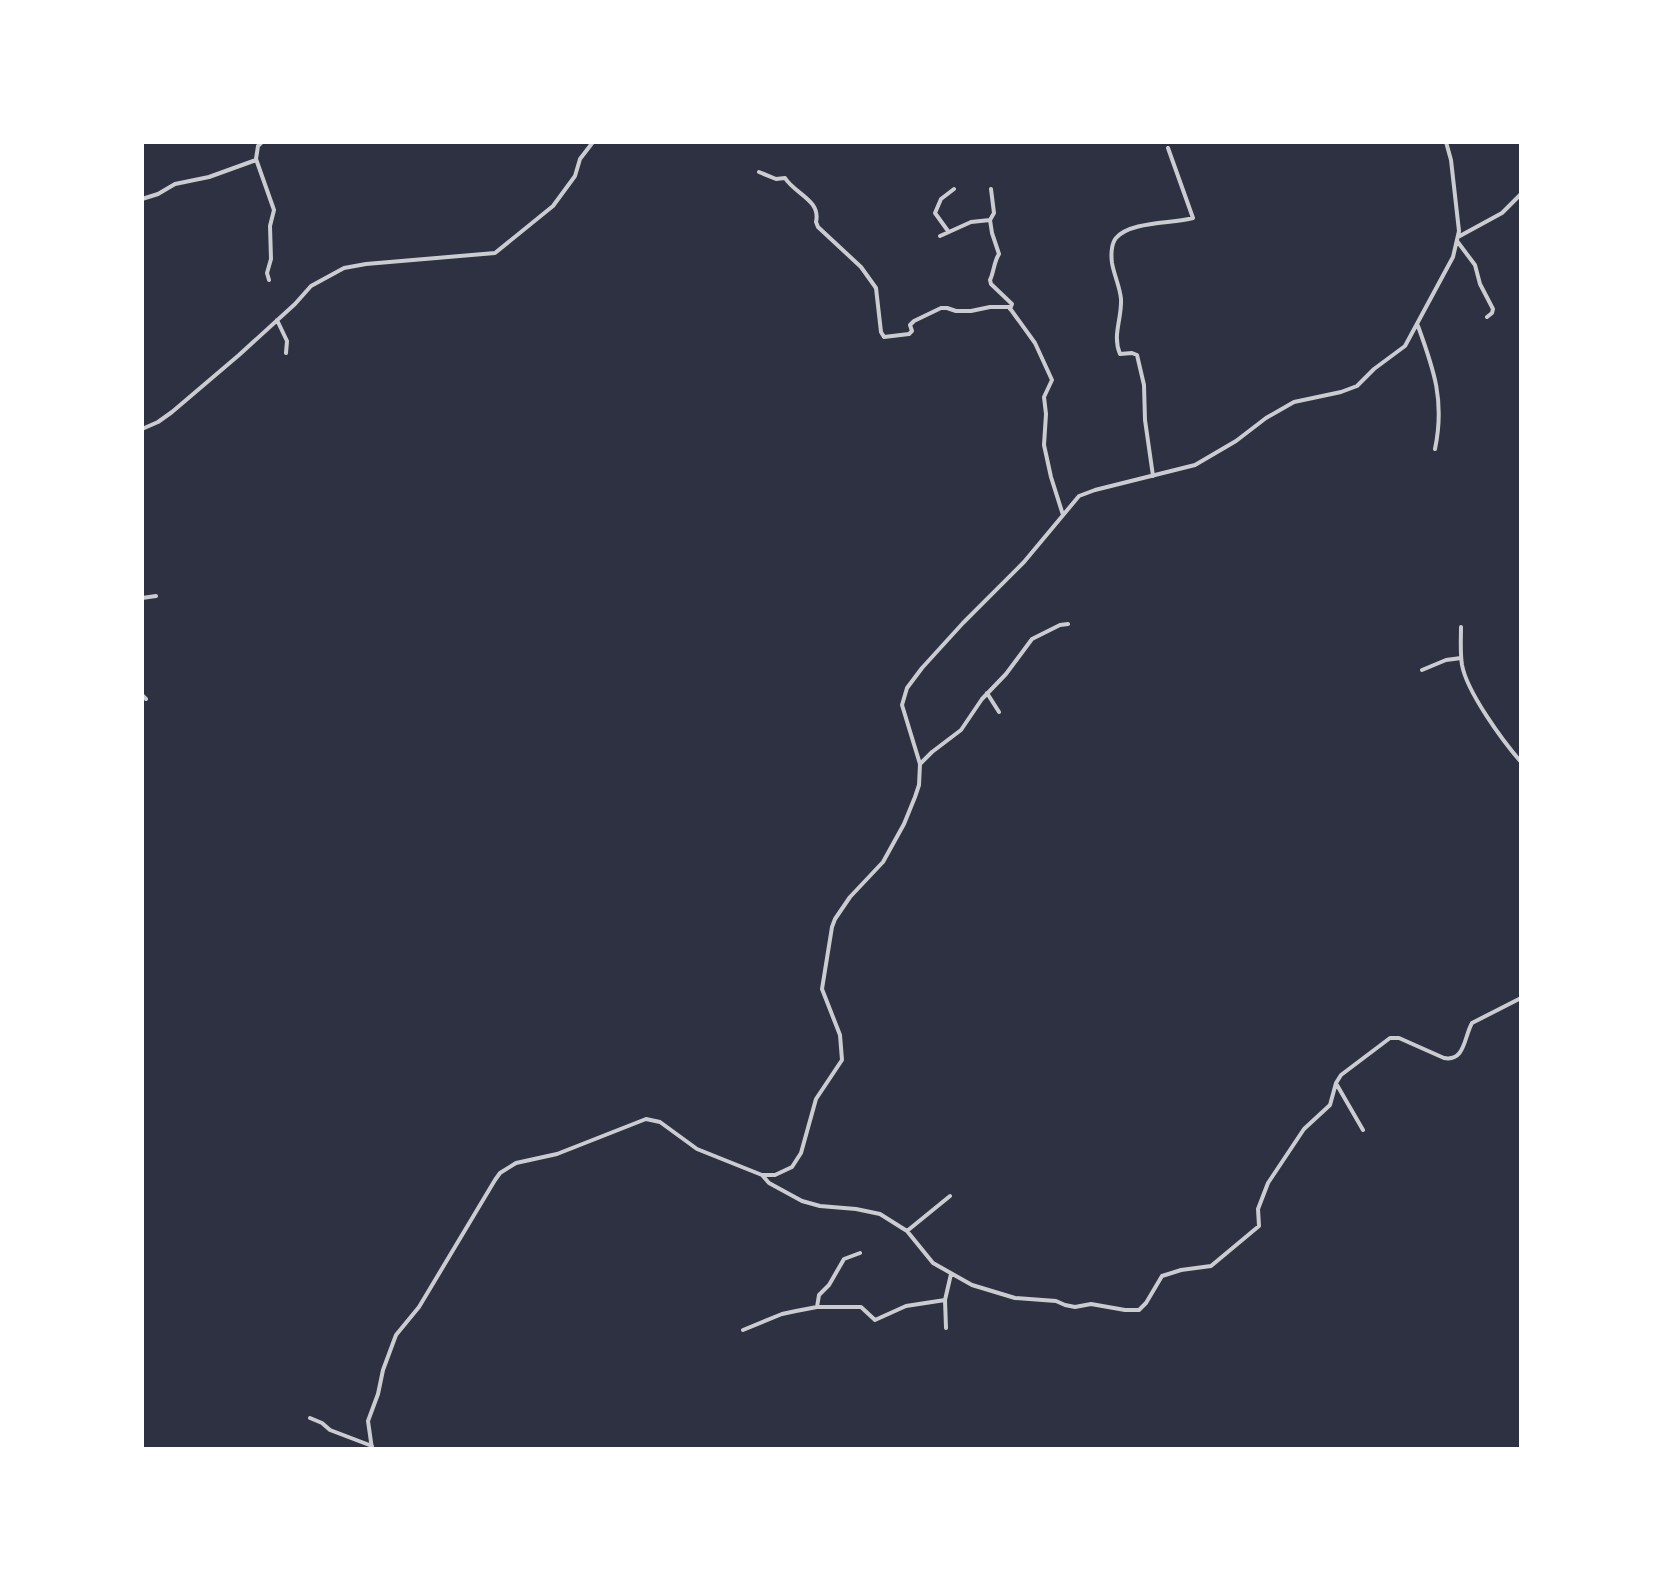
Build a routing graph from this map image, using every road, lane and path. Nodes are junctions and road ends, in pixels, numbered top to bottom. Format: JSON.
{"nodes":[{"id":1,"x":262,"y":142,"type":"edge"},
{"id":2,"x":593,"y":142,"type":"edge"},
{"id":3,"x":1446,"y":142,"type":"edge"},
{"id":4,"x":1168,"y":148,"type":"dead end"},
{"id":5,"x":256,"y":159,"type":"junction"},
{"id":6,"x":759,"y":172,"type":"dead end"},
{"id":7,"x":954,"y":189,"type":"dead end"},
{"id":8,"x":991,"y":189,"type":"dead end"},
{"id":9,"x":1521,"y":194,"type":"edge"},
{"id":10,"x":142,"y":199,"type":"edge"},
{"id":11,"x":990,"y":220,"type":"junction"},
{"id":12,"x":948,"y":231,"type":"junction"},
{"id":13,"x":940,"y":236,"type":"dead end"},
{"id":14,"x":1458,"y":239,"type":"junction"},
{"id":15,"x":269,"y":280,"type":"dead end"},
{"id":16,"x":1010,"y":309,"type":"junction"},
{"id":17,"x":1487,"y":317,"type":"dead end"},
{"id":18,"x":277,"y":320,"type":"junction"},
{"id":19,"x":1418,"y":326,"type":"junction"},
{"id":20,"x":286,"y":353,"type":"dead end"},
{"id":21,"x":142,"y":429,"type":"edge"},
{"id":22,"x":1435,"y":449,"type":"dead end"},
{"id":23,"x":1153,"y":476,"type":"junction"},
{"id":24,"x":1063,"y":515,"type":"junction"},
{"id":25,"x":156,"y":596,"type":"dead end"},
{"id":26,"x":142,"y":598,"type":"edge"},
{"id":27,"x":1068,"y":624,"type":"dead end"},
{"id":28,"x":1461,"y":627,"type":"dead end"},
{"id":29,"x":1461,"y":658,"type":"junction"},
{"id":30,"x":1422,"y":670,"type":"dead end"},
{"id":31,"x":987,"y":693,"type":"junction"},
{"id":32,"x":999,"y":712,"type":"dead end"},
{"id":33,"x":1521,"y":762,"type":"edge"},
{"id":34,"x":920,"y":764,"type":"junction"},
{"id":35,"x":1521,"y":998,"type":"edge"},
{"id":36,"x":1336,"y":1083,"type":"junction"},
{"id":37,"x":1363,"y":1130,"type":"dead end"},
{"id":38,"x":762,"y":1175,"type":"junction"},
{"id":39,"x":950,"y":1196,"type":"dead end"},
{"id":40,"x":907,"y":1231,"type":"junction"},
{"id":41,"x":860,"y":1253,"type":"dead end"},
{"id":42,"x":951,"y":1274,"type":"junction"},
{"id":43,"x":945,"y":1300,"type":"junction"},
{"id":44,"x":817,"y":1307,"type":"junction"},
{"id":45,"x":946,"y":1328,"type":"dead end"},
{"id":46,"x":743,"y":1330,"type":"dead end"},
{"id":47,"x":310,"y":1418,"type":"dead end"},
{"id":48,"x":372,"y":1447,"type":"edge"}],
"edges":[{"from":1,"to":5,"type":"street"},
{"from":2,"to":18,"type":"street"},
{"from":3,"to":14,"type":"street"},
{"from":4,"to":23,"type":"street"},
{"from":5,"to":10,"type":"street"},
{"from":5,"to":15,"type":"street"},
{"from":6,"to":16,"type":"street"},
{"from":7,"to":12,"type":"street"},
{"from":8,"to":11,"type":"street"},
{"from":9,"to":14,"type":"street"},
{"from":11,"to":12,"type":"street"},
{"from":11,"to":16,"type":"street"},
{"from":12,"to":13,"type":"street"},
{"from":14,"to":17,"type":"street"},
{"from":14,"to":19,"type":"street"},
{"from":16,"to":24,"type":"street"},
{"from":18,"to":20,"type":"street"},
{"from":18,"to":21,"type":"street"},
{"from":19,"to":22,"type":"street"},
{"from":19,"to":23,"type":"street"},
{"from":23,"to":24,"type":"street"},
{"from":24,"to":34,"type":"street"},
{"from":25,"to":26,"type":"street"},
{"from":27,"to":31,"type":"street"},
{"from":28,"to":29,"type":"street"},
{"from":29,"to":30,"type":"street"},
{"from":29,"to":33,"type":"street"},
{"from":31,"to":32,"type":"street"},
{"from":31,"to":34,"type":"street"},
{"from":34,"to":38,"type":"street"},
{"from":35,"to":36,"type":"street"},
{"from":36,"to":37,"type":"street"},
{"from":36,"to":42,"type":"street"},
{"from":38,"to":40,"type":"street"},
{"from":38,"to":48,"type":"street"},
{"from":39,"to":40,"type":"street"},
{"from":40,"to":42,"type":"street"},
{"from":41,"to":44,"type":"street"},
{"from":42,"to":43,"type":"street"},
{"from":43,"to":44,"type":"street"},
{"from":43,"to":45,"type":"street"},
{"from":44,"to":46,"type":"street"},
{"from":47,"to":48,"type":"street"}]}
